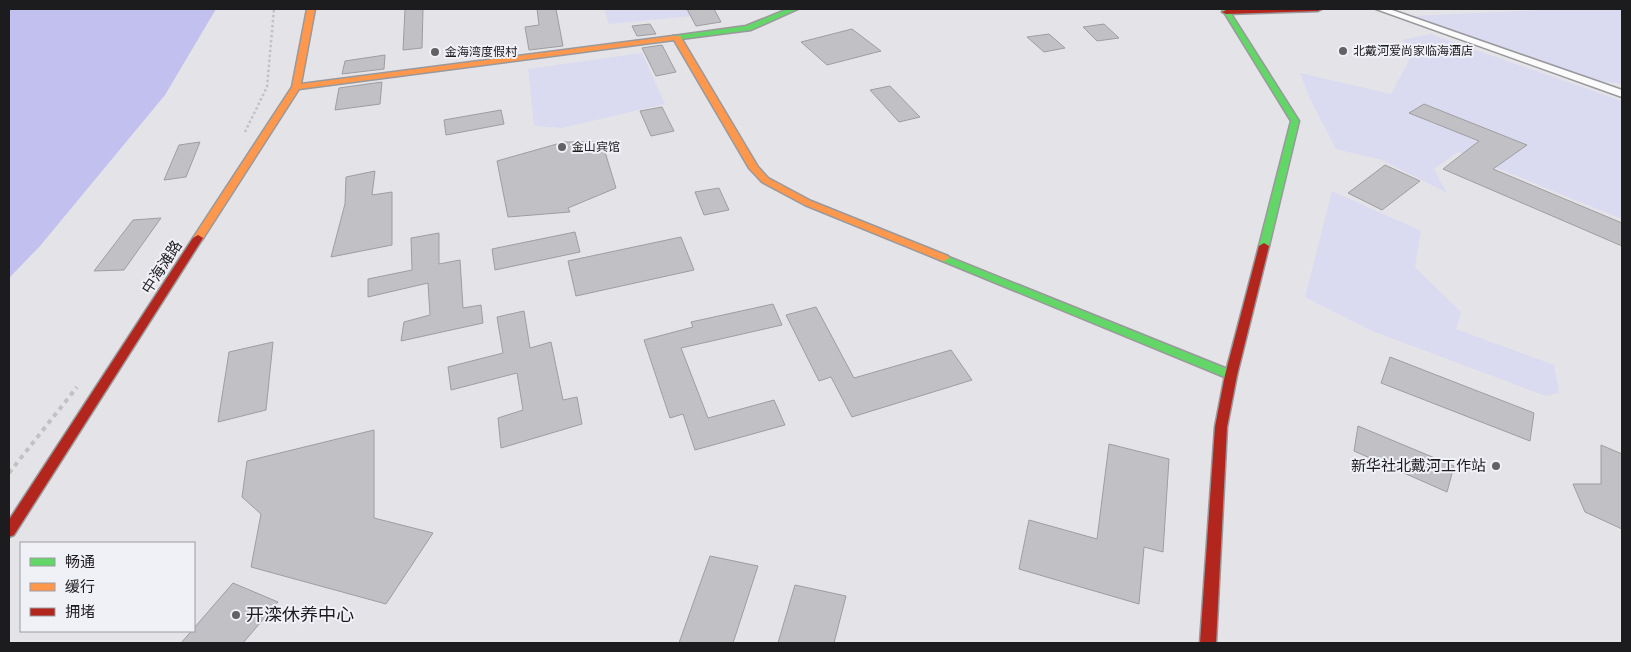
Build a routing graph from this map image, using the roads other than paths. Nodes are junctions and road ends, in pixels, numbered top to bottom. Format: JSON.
{"nodes":[{"id":1,"x":311,"y":9,"type":"edge"},
{"id":2,"x":794,"y":9,"type":"edge"},
{"id":3,"x":1318,"y":9,"type":"edge"},
{"id":4,"x":1381,"y":9,"type":"edge"},
{"id":5,"x":1226,"y":10,"type":"edge"},
{"id":6,"x":676,"y":38,"type":"junction"},
{"id":7,"x":296,"y":87,"type":"junction"},
{"id":8,"x":1622,"y":94,"type":"edge"},
{"id":9,"x":1231,"y":376,"type":"junction"},
{"id":10,"x":9,"y":531,"type":"edge"},
{"id":11,"x":1208,"y":643,"type":"edge"}],
"edges":[{"from":1,"to":7,"type":"street","name":"中海滩路"},
{"from":2,"to":6,"type":"street"},
{"from":3,"to":5,"type":"street"},
{"from":4,"to":8,"type":"street"},
{"from":5,"to":9,"type":"street"},
{"from":6,"to":7,"type":"street"},
{"from":6,"to":9,"type":"street"},
{"from":7,"to":10,"type":"street","name":"中海滩路"},
{"from":9,"to":11,"type":"street"}]}
